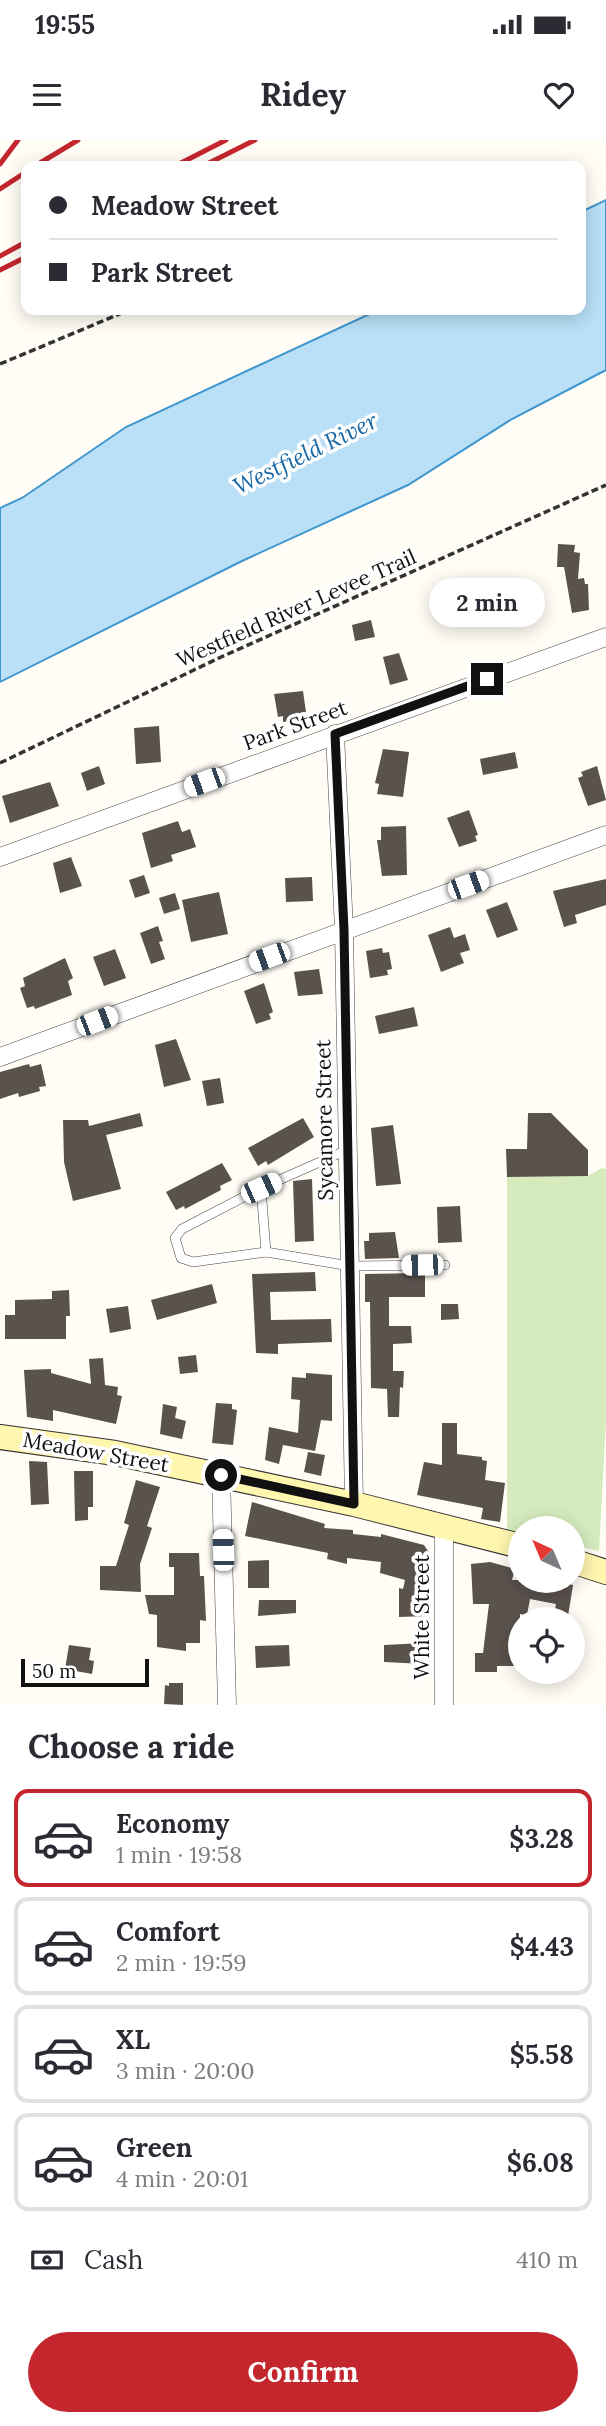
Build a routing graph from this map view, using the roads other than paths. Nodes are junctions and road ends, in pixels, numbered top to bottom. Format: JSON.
{"nodes":[{"id":1,"x":606,"y":637,"type":"edge"},
{"id":2,"x":335,"y":734,"type":"junction"},
{"id":3,"x":606,"y":835,"type":"edge"},
{"id":4,"x":0,"y":857,"type":"edge"},
{"id":5,"x":344,"y":930,"type":"junction"},
{"id":6,"x":0,"y":1057,"type":"edge"},
{"id":7,"x":347,"y":1150,"type":"junction"},
{"id":8,"x":261,"y":1188,"type":"junction"},
{"id":9,"x":266,"y":1252,"type":"junction"},
{"id":10,"x":446,"y":1265,"type":"dead end"},
{"id":11,"x":350,"y":1266,"type":"junction"},
{"id":12,"x":0,"y":1437,"type":"edge"},
{"id":13,"x":221,"y":1475,"type":"junction"},
{"id":14,"x":354,"y":1504,"type":"junction"},
{"id":15,"x":444,"y":1528,"type":"junction"},
{"id":16,"x":508,"y":1543,"type":"edge"},
{"id":17,"x":585,"y":1565,"type":"edge"},
{"id":18,"x":606,"y":1572,"type":"edge"},
{"id":19,"x":228,"y":1705,"type":"edge"},
{"id":20,"x":444,"y":1705,"type":"edge"}],
"edges":[{"from":1,"to":2,"type":"street","name":"Park Street"},
{"from":2,"to":4,"type":"street","name":"Park Street"},
{"from":2,"to":5,"type":"street","name":"Sycamore Street"},
{"from":3,"to":5,"type":"street"},
{"from":5,"to":6,"type":"street"},
{"from":5,"to":7,"type":"street","name":"Sycamore Street"},
{"from":7,"to":8,"type":"lane"},
{"from":7,"to":11,"type":"street","name":"Sycamore Street"},
{"from":8,"to":9,"type":"lane"},
{"from":8,"to":9,"type":"lane"},
{"from":9,"to":11,"type":"lane"},
{"from":10,"to":11,"type":"lane"},
{"from":11,"to":14,"type":"street","name":"Sycamore Street"},
{"from":12,"to":13,"type":"street","name":"Meadow Street"},
{"from":13,"to":14,"type":"street","name":"Meadow Street"},
{"from":13,"to":19,"type":"street"},
{"from":14,"to":15,"type":"street","name":"Meadow Street"},
{"from":15,"to":16,"type":"street","name":"Meadow Street"},
{"from":15,"to":20,"type":"street","name":"White Street"},
{"from":17,"to":18,"type":"street"}]}
